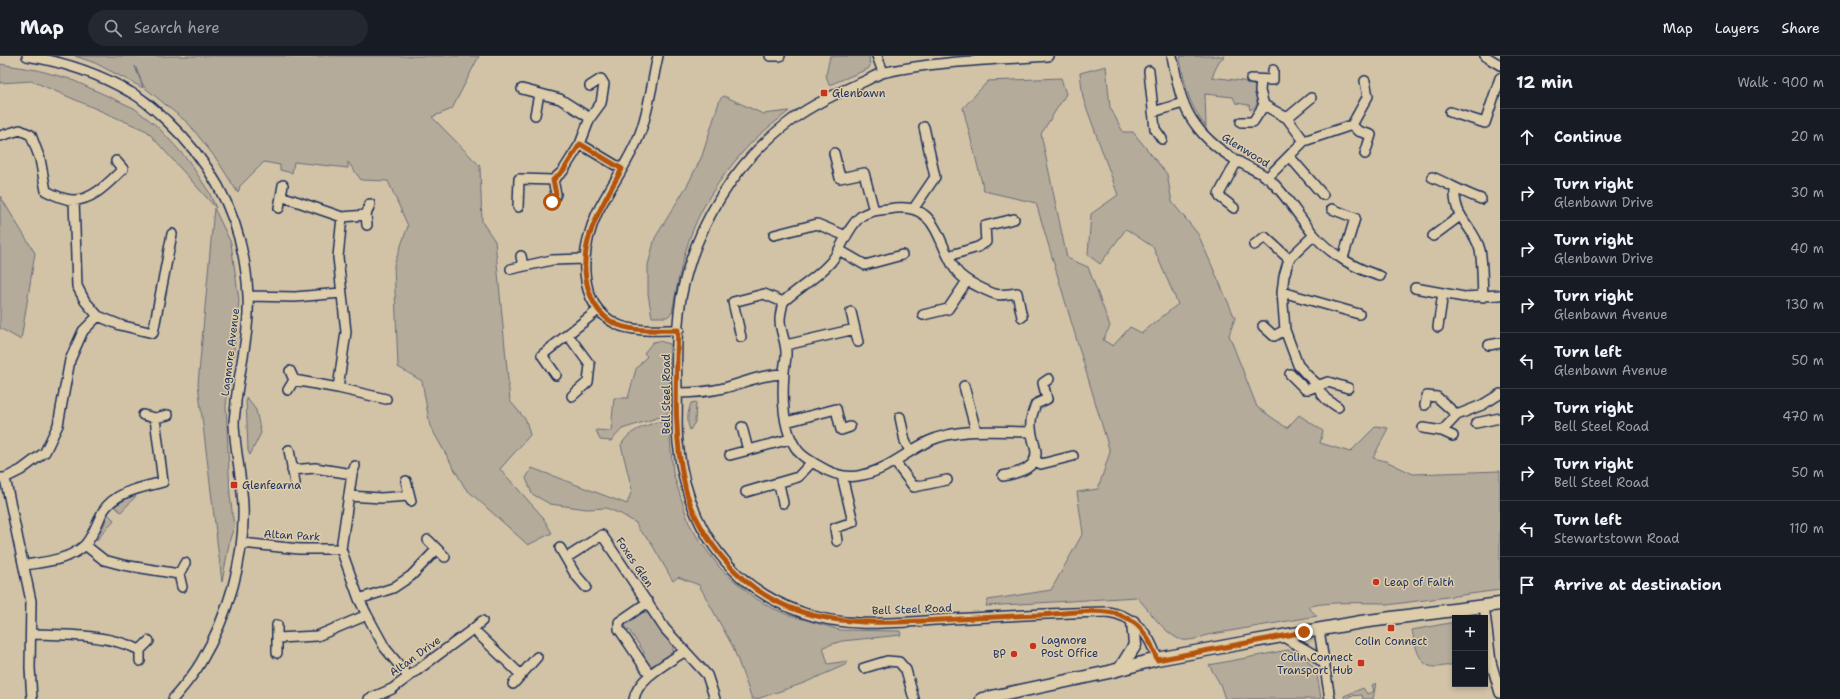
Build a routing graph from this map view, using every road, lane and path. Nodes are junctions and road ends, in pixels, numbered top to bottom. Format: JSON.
{"nodes":[{"id":1,"x":27,"y":56,"type":"edge"},
{"id":2,"x":658,"y":56,"type":"edge"},
{"id":3,"x":770,"y":56,"type":"edge"},
{"id":4,"x":780,"y":56,"type":"edge"},
{"id":5,"x":877,"y":56,"type":"edge"},
{"id":6,"x":1048,"y":56,"type":"edge"},
{"id":7,"x":1172,"y":56,"type":"edge"},
{"id":8,"x":1484,"y":56,"type":"edge"},
{"id":9,"x":1008,"y":58,"type":"edge"},
{"id":10,"x":1500,"y":65,"type":"edge"},
{"id":11,"x":1273,"y":70,"type":"dead end"},
{"id":12,"x":1149,"y":71,"type":"dead end"},
{"id":13,"x":883,"y":72,"type":"junction"},
{"id":14,"x":1500,"y":78,"type":"edge"},
{"id":15,"x":1251,"y":79,"type":"dead end"},
{"id":16,"x":1261,"y":80,"type":"junction"},
{"id":17,"x":1365,"y":81,"type":"dead end"},
{"id":18,"x":590,"y":86,"type":"dead end"},
{"id":19,"x":522,"y":89,"type":"dead end"},
{"id":20,"x":539,"y":94,"type":"junction"},
{"id":21,"x":1311,"y":98,"type":"dead end"},
{"id":22,"x":1183,"y":103,"type":"junction"},
{"id":23,"x":1496,"y":104,"type":"edge"},
{"id":24,"x":1264,"y":105,"type":"junction"},
{"id":25,"x":1153,"y":112,"type":"junction"},
{"id":26,"x":1450,"y":112,"type":"dead end"},
{"id":27,"x":535,"y":115,"type":"dead end"},
{"id":28,"x":590,"y":118,"type":"junction"},
{"id":29,"x":1287,"y":118,"type":"junction"},
{"id":30,"x":1241,"y":122,"type":"dead end"},
{"id":31,"x":1352,"y":125,"type":"junction"},
{"id":32,"x":924,"y":128,"type":"dead end"},
{"id":33,"x":0,"y":136,"type":"edge"},
{"id":34,"x":1162,"y":139,"type":"dead end"},
{"id":35,"x":1304,"y":141,"type":"junction"},
{"id":36,"x":580,"y":144,"type":"junction"},
{"id":37,"x":834,"y":153,"type":"dead end"},
{"id":38,"x":1365,"y":154,"type":"dead end"},
{"id":39,"x":1289,"y":156,"type":"junction"},
{"id":40,"x":116,"y":161,"type":"dead end"},
{"id":41,"x":1237,"y":161,"type":"junction"},
{"id":42,"x":622,"y":169,"type":"junction"},
{"id":43,"x":1267,"y":178,"type":"junction"},
{"id":44,"x":1432,"y":178,"type":"dead end"},
{"id":45,"x":553,"y":180,"type":"junction"},
{"id":46,"x":283,"y":185,"type":"dead end"},
{"id":47,"x":1455,"y":189,"type":"junction"},
{"id":48,"x":1323,"y":195,"type":"dead end"},
{"id":49,"x":281,"y":196,"type":"junction"},
{"id":50,"x":1481,"y":198,"type":"dead end"},
{"id":51,"x":74,"y":200,"type":"junction"},
{"id":52,"x":552,"y":202,"type":"dead end"},
{"id":53,"x":370,"y":204,"type":"dead end"},
{"id":54,"x":518,"y":207,"type":"dead end"},
{"id":55,"x":279,"y":208,"type":"dead end"},
{"id":56,"x":914,"y":208,"type":"junction"},
{"id":57,"x":1234,"y":208,"type":"dead end"},
{"id":58,"x":1332,"y":209,"type":"dead end"},
{"id":59,"x":874,"y":211,"type":"junction"},
{"id":60,"x":366,"y":215,"type":"junction"},
{"id":61,"x":1460,"y":216,"type":"junction"},
{"id":62,"x":342,"y":217,"type":"junction"},
{"id":63,"x":1014,"y":219,"type":"dead end"},
{"id":64,"x":367,"y":225,"type":"dead end"},
{"id":65,"x":172,"y":234,"type":"dead end"},
{"id":66,"x":774,"y":235,"type":"dead end"},
{"id":67,"x":1314,"y":235,"type":"junction"},
{"id":68,"x":846,"y":236,"type":"junction"},
{"id":69,"x":1433,"y":236,"type":"dead end"},
{"id":70,"x":1254,"y":245,"type":"dead end"},
{"id":71,"x":839,"y":250,"type":"junction"},
{"id":72,"x":902,"y":255,"type":"dead end"},
{"id":73,"x":521,"y":256,"type":"dead end"},
{"id":74,"x":948,"y":256,"type":"junction"},
{"id":75,"x":1343,"y":258,"type":"junction"},
{"id":76,"x":585,"y":259,"type":"junction"},
{"id":77,"x":1289,"y":259,"type":"junction"},
{"id":78,"x":523,"y":266,"type":"junction"},
{"id":79,"x":511,"y":269,"type":"dead end"},
{"id":80,"x":1377,"y":272,"type":"dead end"},
{"id":81,"x":967,"y":281,"type":"junction"},
{"id":82,"x":1420,"y":286,"type":"dead end"},
{"id":83,"x":1282,"y":292,"type":"junction"},
{"id":84,"x":1443,"y":293,"type":"junction"},
{"id":85,"x":341,"y":294,"type":"junction"},
{"id":86,"x":1500,"y":295,"type":"edge"},
{"id":87,"x":248,"y":296,"type":"junction"},
{"id":88,"x":1483,"y":297,"type":"junction"},
{"id":89,"x":783,"y":302,"type":"junction"},
{"id":90,"x":597,"y":311,"type":"junction"},
{"id":91,"x":851,"y":312,"type":"dead end"},
{"id":92,"x":1359,"y":314,"type":"dead end"},
{"id":93,"x":924,"y":315,"type":"dead end"},
{"id":94,"x":98,"y":316,"type":"junction"},
{"id":95,"x":1022,"y":317,"type":"dead end"},
{"id":96,"x":1263,"y":326,"type":"dead end"},
{"id":97,"x":1438,"y":327,"type":"dead end"},
{"id":98,"x":855,"y":329,"type":"junction"},
{"id":99,"x":678,"y":330,"type":"junction"},
{"id":100,"x":1285,"y":330,"type":"junction"},
{"id":101,"x":568,"y":335,"type":"junction"},
{"id":102,"x":741,"y":336,"type":"dead end"},
{"id":103,"x":858,"y":342,"type":"dead end"},
{"id":104,"x":1500,"y":343,"type":"edge"},
{"id":105,"x":786,"y":345,"type":"junction"},
{"id":106,"x":1489,"y":345,"type":"dead end"},
{"id":107,"x":290,"y":371,"type":"dead end"},
{"id":108,"x":784,"y":374,"type":"junction"},
{"id":109,"x":1290,"y":374,"type":"dead end"},
{"id":110,"x":556,"y":375,"type":"dead end"},
{"id":111,"x":1049,"y":379,"type":"dead end"},
{"id":112,"x":294,"y":380,"type":"junction"},
{"id":113,"x":1318,"y":385,"type":"junction"},
{"id":114,"x":964,"y":386,"type":"dead end"},
{"id":115,"x":338,"y":388,"type":"junction"},
{"id":116,"x":1348,"y":388,"type":"dead end"},
{"id":117,"x":288,"y":390,"type":"dead end"},
{"id":118,"x":677,"y":392,"type":"junction"},
{"id":119,"x":1500,"y":394,"type":"edge"},
{"id":120,"x":572,"y":396,"type":"dead end"},
{"id":121,"x":388,"y":398,"type":"dead end"},
{"id":122,"x":1482,"y":404,"type":"junction"},
{"id":123,"x":1425,"y":405,"type":"dead end"},
{"id":124,"x":1338,"y":407,"type":"dead end"},
{"id":125,"x":143,"y":415,"type":"dead end"},
{"id":126,"x":168,"y":415,"type":"dead end"},
{"id":127,"x":1457,"y":415,"type":"junction"},
{"id":128,"x":900,"y":417,"type":"dead end"},
{"id":129,"x":155,"y":418,"type":"junction"},
{"id":130,"x":1500,"y":418,"type":"edge"},
{"id":131,"x":1490,"y":421,"type":"junction"},
{"id":132,"x":786,"y":422,"type":"junction"},
{"id":133,"x":1476,"y":424,"type":"dead end"},
{"id":134,"x":850,"y":427,"type":"dead end"},
{"id":135,"x":742,"y":428,"type":"dead end"},
{"id":136,"x":1422,"y":428,"type":"dead end"},
{"id":137,"x":976,"y":431,"type":"junction"},
{"id":138,"x":1442,"y":431,"type":"junction"},
{"id":139,"x":1031,"y":432,"type":"junction"},
{"id":140,"x":1453,"y":436,"type":"dead end"},
{"id":141,"x":790,"y":439,"type":"junction"},
{"id":142,"x":289,"y":450,"type":"dead end"},
{"id":143,"x":748,"y":450,"type":"junction"},
{"id":144,"x":910,"y":451,"type":"junction"},
{"id":145,"x":730,"y":455,"type":"dead end"},
{"id":146,"x":1073,"y":456,"type":"dead end"},
{"id":147,"x":1035,"y":460,"type":"junction"},
{"id":148,"x":812,"y":462,"type":"junction"},
{"id":149,"x":895,"y":462,"type":"junction"},
{"id":150,"x":292,"y":470,"type":"junction"},
{"id":151,"x":842,"y":476,"type":"junction"},
{"id":152,"x":1002,"y":476,"type":"dead end"},
{"id":153,"x":3,"y":478,"type":"edge"},
{"id":154,"x":947,"y":480,"type":"dead end"},
{"id":155,"x":406,"y":481,"type":"dead end"},
{"id":156,"x":295,"y":483,"type":"dead end"},
{"id":157,"x":779,"y":484,"type":"junction"},
{"id":158,"x":746,"y":492,"type":"dead end"},
{"id":159,"x":349,"y":496,"type":"junction"},
{"id":160,"x":783,"y":503,"type":"dead end"},
{"id":161,"x":428,"y":540,"type":"dead end"},
{"id":162,"x":838,"y":541,"type":"dead end"},
{"id":163,"x":242,"y":543,"type":"junction"},
{"id":164,"x":85,"y":545,"type":"junction"},
{"id":165,"x":560,"y":548,"type":"dead end"},
{"id":166,"x":341,"y":549,"type":"junction"},
{"id":167,"x":436,"y":550,"type":"junction"},
{"id":168,"x":445,"y":557,"type":"dead end"},
{"id":169,"x":566,"y":558,"type":"junction"},
{"id":170,"x":185,"y":563,"type":"dead end"},
{"id":171,"x":25,"y":565,"type":"junction"},
{"id":172,"x":179,"y":574,"type":"junction"},
{"id":173,"x":182,"y":587,"type":"dead end"},
{"id":174,"x":586,"y":587,"type":"dead end"},
{"id":175,"x":359,"y":599,"type":"junction"},
{"id":176,"x":648,"y":602,"type":"junction"},
{"id":177,"x":1500,"y":604,"type":"edge"},
{"id":178,"x":1484,"y":605,"type":"junction"},
{"id":179,"x":367,"y":615,"type":"junction"},
{"id":180,"x":482,"y":620,"type":"dead end"},
{"id":181,"x":1133,"y":622,"type":"junction"},
{"id":182,"x":276,"y":625,"type":"dead end"},
{"id":183,"x":473,"y":629,"type":"junction"},
{"id":184,"x":1319,"y":630,"type":"junction"},
{"id":185,"x":32,"y":634,"type":"junction"},
{"id":186,"x":1282,"y":636,"type":"junction"},
{"id":187,"x":277,"y":638,"type":"junction"},
{"id":188,"x":148,"y":641,"type":"dead end"},
{"id":189,"x":140,"y":650,"type":"junction"},
{"id":190,"x":685,"y":651,"type":"junction"},
{"id":191,"x":277,"y":653,"type":"dead end"},
{"id":192,"x":537,"y":657,"type":"dead end"},
{"id":193,"x":1157,"y":660,"type":"junction"},
{"id":194,"x":140,"y":661,"type":"dead end"},
{"id":195,"x":1325,"y":665,"type":"junction"},
{"id":196,"x":864,"y":668,"type":"dead end"},
{"id":197,"x":1120,"y":669,"type":"junction"},
{"id":198,"x":520,"y":675,"type":"junction"},
{"id":199,"x":650,"y":675,"type":"junction"},
{"id":200,"x":408,"y":676,"type":"junction"},
{"id":201,"x":513,"y":684,"type":"dead end"},
{"id":202,"x":1500,"y":693,"type":"edge"},
{"id":203,"x":32,"y":699,"type":"edge"},
{"id":204,"x":173,"y":699,"type":"edge"},
{"id":205,"x":369,"y":699,"type":"edge"},
{"id":206,"x":634,"y":699,"type":"edge"},
{"id":207,"x":715,"y":699,"type":"edge"},
{"id":208,"x":914,"y":699,"type":"edge"},
{"id":209,"x":982,"y":699,"type":"edge"},
{"id":210,"x":1330,"y":699,"type":"edge"}],
"edges":[{"from":1,"to":87,"type":"street","name":"Lagmore Avenue"},
{"from":2,"to":42,"type":"street"},
{"from":3,"to":4,"type":"street"},
{"from":5,"to":13,"type":"street"},
{"from":6,"to":9,"type":"street","name":"Bell Steel Road"},
{"from":7,"to":22,"type":"street","name":"Glenwood"},
{"from":8,"to":10,"type":"street"},
{"from":9,"to":13,"type":"street","name":"Bell Steel Road"},
{"from":11,"to":16,"type":"street"},
{"from":12,"to":25,"type":"street"},
{"from":13,"to":99,"type":"street","name":"Bell Steel Road"},
{"from":14,"to":23,"type":"street"},
{"from":15,"to":16,"type":"street"},
{"from":16,"to":24,"type":"street"},
{"from":17,"to":31,"type":"street"},
{"from":18,"to":28,"type":"street"},
{"from":19,"to":20,"type":"street"},
{"from":20,"to":27,"type":"street"},
{"from":20,"to":28,"type":"street"},
{"from":21,"to":29,"type":"street"},
{"from":22,"to":25,"type":"street"},
{"from":22,"to":41,"type":"street","name":"Glenwood"},
{"from":23,"to":26,"type":"street"},
{"from":24,"to":29,"type":"street"},
{"from":24,"to":30,"type":"street"},
{"from":25,"to":34,"type":"street"},
{"from":28,"to":36,"type":"street"},
{"from":29,"to":35,"type":"street"},
{"from":31,"to":35,"type":"street"},
{"from":31,"to":38,"type":"street"},
{"from":32,"to":56,"type":"street"},
{"from":33,"to":51,"type":"street"},
{"from":35,"to":39,"type":"street"},
{"from":36,"to":42,"type":"street"},
{"from":36,"to":45,"type":"street"},
{"from":37,"to":59,"type":"street"},
{"from":39,"to":43,"type":"street"},
{"from":39,"to":48,"type":"street"},
{"from":40,"to":51,"type":"street"},
{"from":41,"to":43,"type":"street","name":"Glenwood"},
{"from":41,"to":57,"type":"street"},
{"from":42,"to":76,"type":"street"},
{"from":43,"to":67,"type":"street","name":"Glenwood"},
{"from":44,"to":47,"type":"street"},
{"from":45,"to":52,"type":"street"},
{"from":45,"to":54,"type":"street"},
{"from":46,"to":49,"type":"street"},
{"from":47,"to":50,"type":"street"},
{"from":47,"to":61,"type":"street"},
{"from":49,"to":55,"type":"street"},
{"from":49,"to":62,"type":"street"},
{"from":51,"to":94,"type":"street"},
{"from":53,"to":60,"type":"street"},
{"from":56,"to":59,"type":"street"},
{"from":56,"to":74,"type":"street"},
{"from":58,"to":75,"type":"street"},
{"from":59,"to":68,"type":"street"},
{"from":60,"to":62,"type":"street"},
{"from":60,"to":64,"type":"street"},
{"from":61,"to":69,"type":"street"},
{"from":61,"to":88,"type":"street"},
{"from":62,"to":85,"type":"street"},
{"from":63,"to":74,"type":"street"},
{"from":65,"to":94,"type":"street"},
{"from":66,"to":68,"type":"street"},
{"from":67,"to":75,"type":"street","name":"Glenwood"},
{"from":67,"to":77,"type":"street"},
{"from":68,"to":71,"type":"street"},
{"from":70,"to":77,"type":"street"},
{"from":71,"to":72,"type":"street"},
{"from":71,"to":89,"type":"street"},
{"from":73,"to":78,"type":"street"},
{"from":74,"to":81,"type":"street"},
{"from":75,"to":80,"type":"street","name":"Glenwood"},
{"from":76,"to":78,"type":"street"},
{"from":76,"to":90,"type":"street"},
{"from":77,"to":83,"type":"street"},
{"from":78,"to":79,"type":"street"},
{"from":81,"to":93,"type":"street"},
{"from":81,"to":95,"type":"street"},
{"from":82,"to":84,"type":"street"},
{"from":83,"to":92,"type":"street"},
{"from":83,"to":100,"type":"street"},
{"from":84,"to":88,"type":"street"},
{"from":84,"to":97,"type":"street"},
{"from":85,"to":87,"type":"street"},
{"from":85,"to":115,"type":"street"},
{"from":86,"to":88,"type":"street"},
{"from":87,"to":163,"type":"street","name":"Lagmore Avenue"},
{"from":89,"to":102,"type":"street"},
{"from":89,"to":105,"type":"street"},
{"from":90,"to":99,"type":"street"},
{"from":90,"to":101,"type":"street"},
{"from":91,"to":98,"type":"street"},
{"from":94,"to":153,"type":"street"},
{"from":96,"to":100,"type":"street"},
{"from":98,"to":103,"type":"street"},
{"from":98,"to":105,"type":"street"},
{"from":99,"to":118,"type":"street","name":"Bell Steel Road"},
{"from":100,"to":113,"type":"street"},
{"from":101,"to":110,"type":"street"},
{"from":101,"to":120,"type":"street"},
{"from":104,"to":106,"type":"street"},
{"from":105,"to":108,"type":"street"},
{"from":107,"to":112,"type":"street"},
{"from":108,"to":118,"type":"street"},
{"from":108,"to":132,"type":"street"},
{"from":109,"to":113,"type":"street"},
{"from":111,"to":139,"type":"street"},
{"from":112,"to":115,"type":"street"},
{"from":112,"to":117,"type":"street"},
{"from":113,"to":116,"type":"street"},
{"from":113,"to":124,"type":"street"},
{"from":114,"to":137,"type":"street"},
{"from":115,"to":121,"type":"street"},
{"from":118,"to":181,"type":"street","name":"Bell Steel Road"},
{"from":119,"to":122,"type":"street"},
{"from":122,"to":127,"type":"street"},
{"from":122,"to":131,"type":"street"},
{"from":123,"to":127,"type":"street"},
{"from":125,"to":129,"type":"street"},
{"from":126,"to":129,"type":"street"},
{"from":127,"to":138,"type":"street"},
{"from":128,"to":144,"type":"street"},
{"from":129,"to":164,"type":"street"},
{"from":130,"to":131,"type":"street"},
{"from":131,"to":133,"type":"street"},
{"from":132,"to":134,"type":"street"},
{"from":132,"to":141,"type":"street"},
{"from":135,"to":143,"type":"street"},
{"from":136,"to":138,"type":"street"},
{"from":137,"to":139,"type":"street"},
{"from":137,"to":144,"type":"street"},
{"from":138,"to":140,"type":"street"},
{"from":139,"to":147,"type":"street"},
{"from":141,"to":143,"type":"street"},
{"from":141,"to":148,"type":"street"},
{"from":142,"to":150,"type":"street"},
{"from":143,"to":145,"type":"street"},
{"from":144,"to":149,"type":"street"},
{"from":146,"to":147,"type":"street"},
{"from":147,"to":152,"type":"street"},
{"from":148,"to":151,"type":"street"},
{"from":148,"to":157,"type":"street"},
{"from":149,"to":151,"type":"street"},
{"from":149,"to":154,"type":"street"},
{"from":150,"to":156,"type":"street"},
{"from":150,"to":159,"type":"street"},
{"from":151,"to":162,"type":"street"},
{"from":153,"to":171,"type":"street"},
{"from":155,"to":159,"type":"street"},
{"from":157,"to":158,"type":"street"},
{"from":157,"to":160,"type":"street"},
{"from":159,"to":166,"type":"street"},
{"from":161,"to":167,"type":"street"},
{"from":163,"to":166,"type":"street","name":"Altan Park"},
{"from":163,"to":204,"type":"street","name":"Lagmore Avenue"},
{"from":164,"to":171,"type":"street"},
{"from":164,"to":172,"type":"street"},
{"from":165,"to":169,"type":"street"},
{"from":166,"to":175,"type":"street"},
{"from":167,"to":168,"type":"street"},
{"from":167,"to":175,"type":"street"},
{"from":169,"to":174,"type":"street"},
{"from":169,"to":176,"type":"street","name":"Foxes Glen"},
{"from":170,"to":172,"type":"street"},
{"from":171,"to":185,"type":"street"},
{"from":172,"to":173,"type":"street"},
{"from":175,"to":179,"type":"street"},
{"from":176,"to":190,"type":"street","name":"Foxes Glen"},
{"from":176,"to":199,"type":"street","name":"Foxes Glen"},
{"from":177,"to":178,"type":"main road"},
{"from":178,"to":184,"type":"main road"},
{"from":178,"to":202,"type":"street"},
{"from":179,"to":187,"type":"street"},
{"from":179,"to":200,"type":"street"},
{"from":180,"to":183,"type":"street","name":"Altan Drive"},
{"from":181,"to":193,"type":"street","name":"Bell Steel Road"},
{"from":181,"to":197,"type":"main road"},
{"from":182,"to":187,"type":"street"},
{"from":183,"to":198,"type":"street"},
{"from":183,"to":200,"type":"street","name":"Altan Drive"},
{"from":184,"to":186,"type":"main road"},
{"from":184,"to":195,"type":"street"},
{"from":185,"to":189,"type":"street"},
{"from":185,"to":203,"type":"street"},
{"from":186,"to":193,"type":"main road"},
{"from":186,"to":195,"type":"street"},
{"from":187,"to":191,"type":"street"},
{"from":188,"to":189,"type":"street"},
{"from":189,"to":194,"type":"street"},
{"from":190,"to":199,"type":"street"},
{"from":190,"to":207,"type":"street","name":"Foxes Glen"},
{"from":192,"to":198,"type":"street"},
{"from":193,"to":197,"type":"main road"},
{"from":195,"to":210,"type":"street"},
{"from":196,"to":208,"type":"street"},
{"from":197,"to":209,"type":"main road"},
{"from":198,"to":201,"type":"street"},
{"from":199,"to":206,"type":"street"},
{"from":200,"to":205,"type":"street","name":"Altan Drive"}]}
